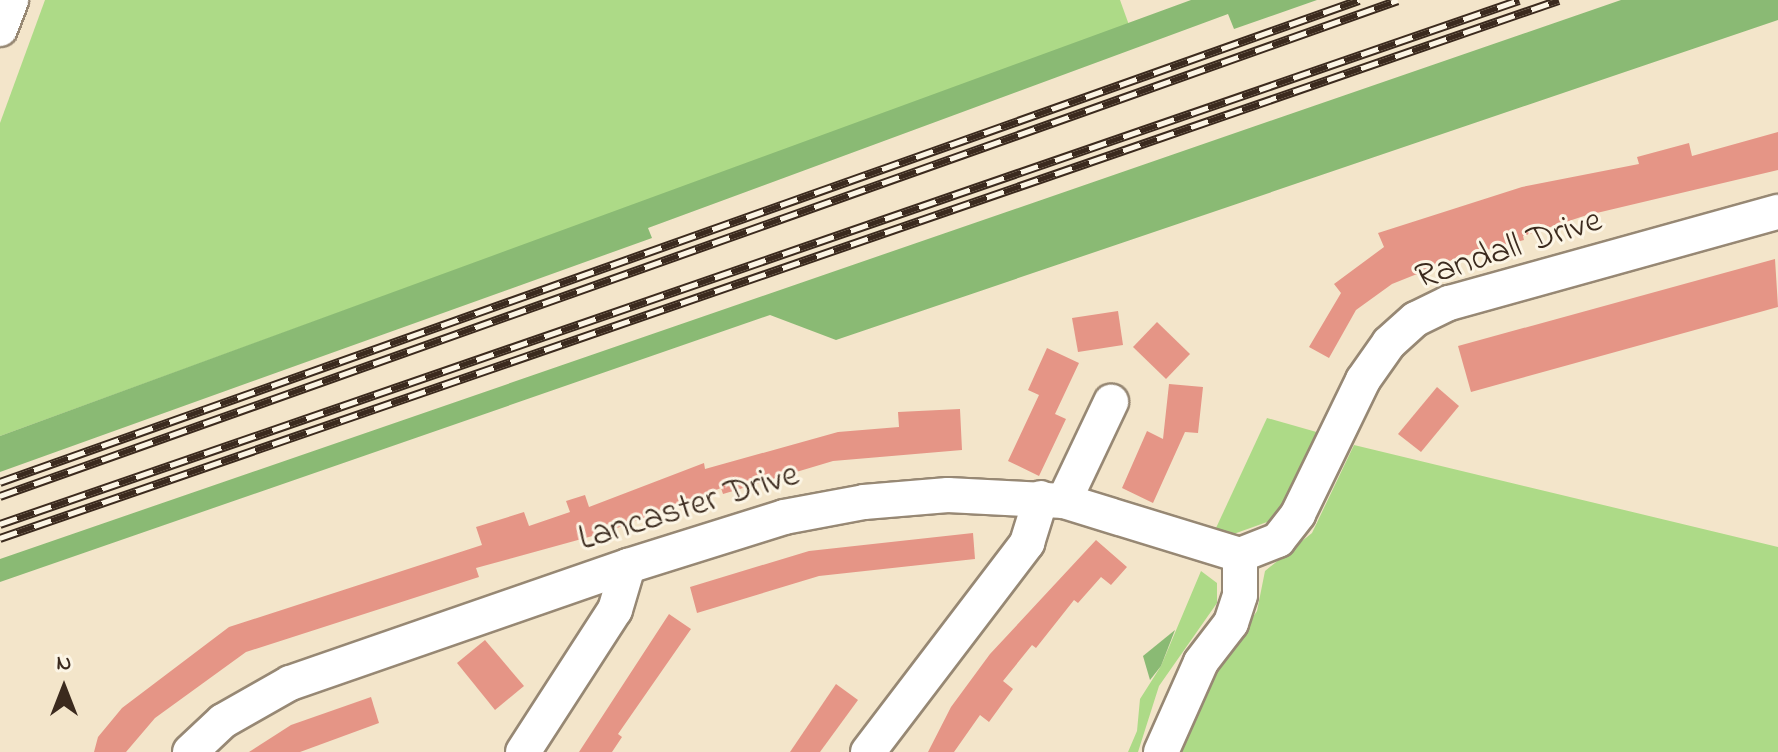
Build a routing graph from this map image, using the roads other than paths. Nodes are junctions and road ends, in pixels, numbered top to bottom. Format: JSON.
{"nodes":[{"id":1,"x":11,"y":0,"type":"edge"},
{"id":2,"x":0,"y":29,"type":"edge"},
{"id":3,"x":1778,"y":212,"type":"edge"},
{"id":4,"x":1111,"y":402,"type":"dead end"},
{"id":5,"x":1052,"y":500,"type":"junction"},
{"id":6,"x":1240,"y":555,"type":"junction"},
{"id":7,"x":628,"y":566,"type":"junction"},
{"id":8,"x":190,"y":752,"type":"edge"},
{"id":9,"x":523,"y":752,"type":"edge"},
{"id":10,"x":868,"y":752,"type":"edge"},
{"id":11,"x":1161,"y":752,"type":"edge"}],
"edges":[{"from":1,"to":2,"type":"street"},
{"from":3,"to":6,"type":"street","name":"Randall Drive"},
{"from":4,"to":5,"type":"street"},
{"from":5,"to":6,"type":"street","name":"Lancaster Drive"},
{"from":5,"to":7,"type":"street","name":"Lancaster Drive"},
{"from":5,"to":10,"type":"street"},
{"from":6,"to":11,"type":"street"},
{"from":7,"to":8,"type":"street","name":"Lancaster Drive"},
{"from":7,"to":9,"type":"street"}]}
